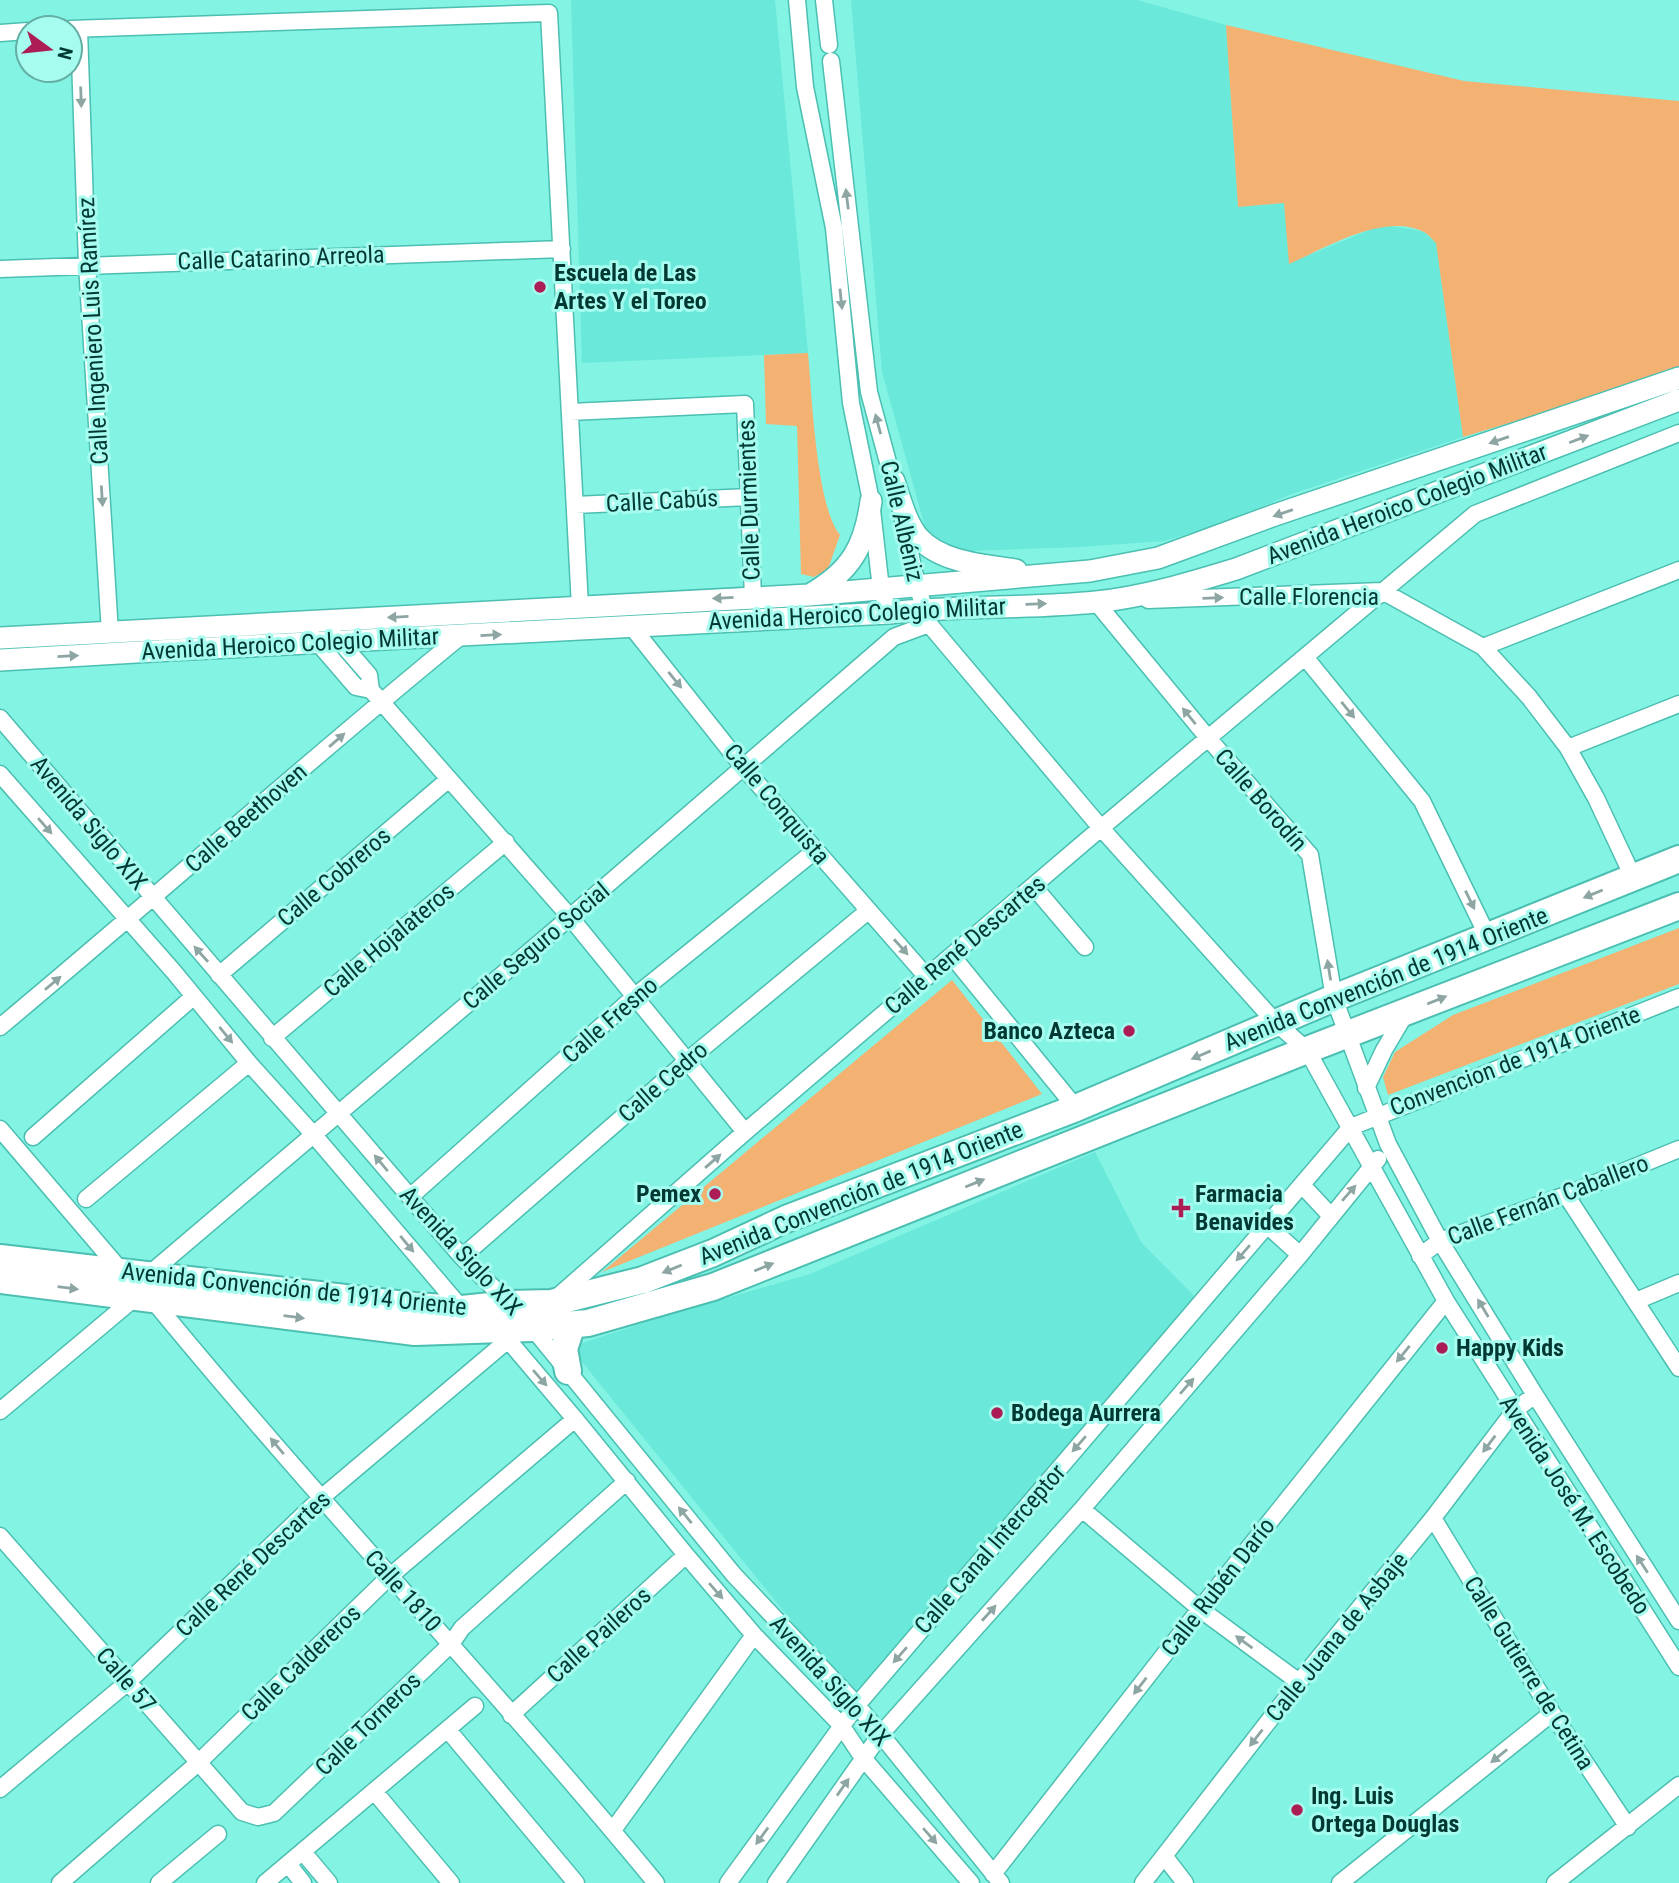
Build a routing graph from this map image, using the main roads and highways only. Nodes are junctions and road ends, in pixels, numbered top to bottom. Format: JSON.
{"nodes":[{"id":1,"x":1679,"y":859,"type":"edge"},
{"id":2,"x":1679,"y":906,"type":"edge"},
{"id":3,"x":0,"y":1258,"type":"edge"},
{"id":4,"x":0,"y":1280,"type":"edge"},
{"id":5,"x":139,"y":1286,"type":"junction"},
{"id":6,"x":572,"y":1325,"type":"junction"},
{"id":7,"x":568,"y":1371,"type":"road end"}],
"edges":[{"from":1,"to":5,"type":"main road","name":"Avenida Convención de 1914 Oriente","one_way":true},
{"from":6,"to":2,"type":"main road","name":"Avenida Convención de 1914 Oriente","one_way":true},
{"from":3,"to":5,"type":"main road","name":"Avenida Convención de 1914 Oriente"},
{"from":4,"to":5,"type":"main road","name":"Avenida Convención de 1914 Oriente","one_way":true},
{"from":5,"to":6,"type":"main road","name":"Avenida Convención de 1914 Oriente","one_way":true},
{"from":6,"to":7,"type":"main road"}]}
